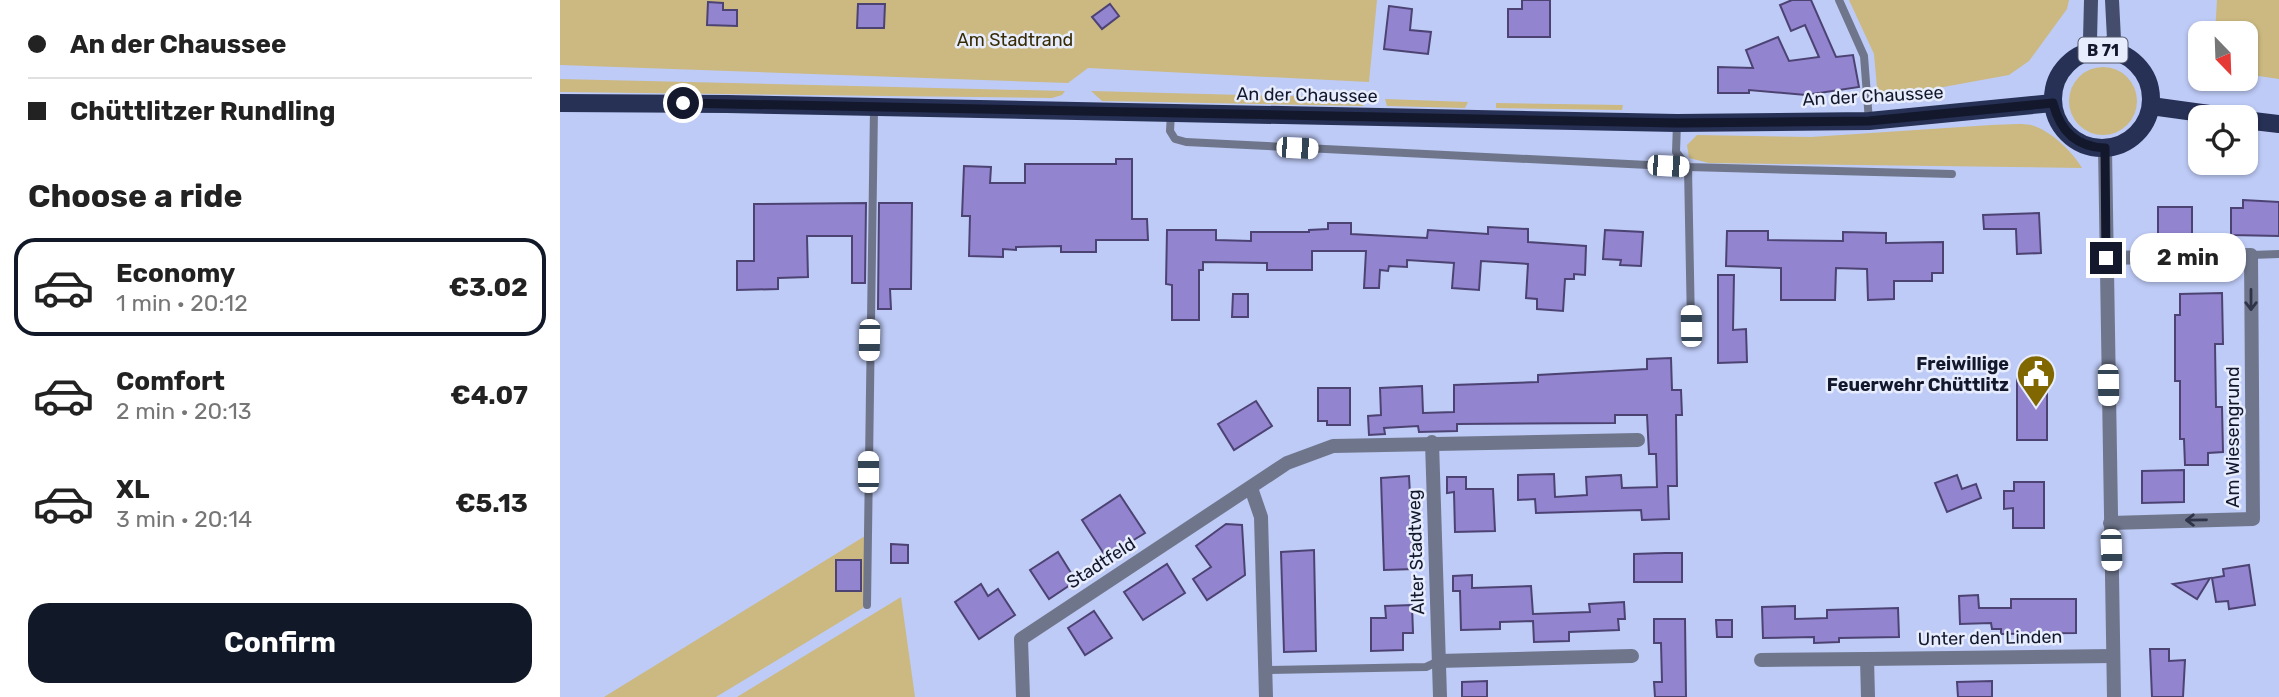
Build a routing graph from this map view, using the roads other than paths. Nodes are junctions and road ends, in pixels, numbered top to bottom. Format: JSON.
{"nodes":[{"id":1,"x":1839,"y":0,"type":"edge"},
{"id":2,"x":2091,"y":0,"type":"edge"},
{"id":3,"x":2112,"y":0,"type":"edge"},
{"id":4,"x":2102,"y":50,"type":"junction"},
{"id":5,"x":560,"y":103,"type":"edge"},
{"id":6,"x":2053,"y":103,"type":"junction"},
{"id":7,"x":2151,"y":106,"type":"junction"},
{"id":8,"x":874,"y":107,"type":"junction"},
{"id":9,"x":2188,"y":111,"type":"edge"},
{"id":10,"x":1171,"y":113,"type":"junction"},
{"id":11,"x":1869,"y":121,"type":"junction"},
{"id":12,"x":2258,"y":122,"type":"edge"},
{"id":13,"x":1677,"y":123,"type":"junction"},
{"id":14,"x":2279,"y":124,"type":"edge"},
{"id":15,"x":2105,"y":148,"type":"junction"},
{"id":16,"x":1688,"y":167,"type":"junction"},
{"id":17,"x":1952,"y":174,"type":"dead end"},
{"id":18,"x":2279,"y":254,"type":"edge"},
{"id":19,"x":2251,"y":255,"type":"junction"},
{"id":20,"x":2106,"y":258,"type":"junction"},
{"id":21,"x":1691,"y":326,"type":"dead end"},
{"id":22,"x":1638,"y":440,"type":"dead end"},
{"id":23,"x":1432,"y":442,"type":"junction"},
{"id":24,"x":1251,"y":488,"type":"junction"},
{"id":25,"x":2110,"y":523,"type":"junction"},
{"id":26,"x":867,"y":605,"type":"dead end"},
{"id":27,"x":1632,"y":656,"type":"dead end"},
{"id":28,"x":2113,"y":656,"type":"junction"},
{"id":29,"x":1867,"y":659,"type":"junction"},
{"id":30,"x":1761,"y":660,"type":"dead end"},
{"id":31,"x":1439,"y":661,"type":"junction"},
{"id":32,"x":1265,"y":670,"type":"junction"},
{"id":33,"x":1023,"y":697,"type":"edge"},
{"id":34,"x":1266,"y":697,"type":"edge"},
{"id":35,"x":1440,"y":697,"type":"edge"},
{"id":36,"x":1868,"y":697,"type":"edge"},
{"id":37,"x":2114,"y":697,"type":"edge"}],
"edges":[{"from":1,"to":11,"type":"lane"},
{"from":2,"to":4,"type":"street"},
{"from":3,"to":4,"type":"street"},
{"from":4,"to":6,"type":"main road","number":"B 71"},
{"from":4,"to":7,"type":"main road","number":"B 71"},
{"from":5,"to":8,"type":"main road","name":"An der Chaussee"},
{"from":6,"to":11,"type":"main road","name":"An der Chaussee"},
{"from":6,"to":15,"type":"main road"},
{"from":7,"to":9,"type":"main road"},
{"from":7,"to":15,"type":"main road"},
{"from":8,"to":10,"type":"main road","name":"An der Chaussee"},
{"from":8,"to":26,"type":"lane"},
{"from":10,"to":13,"type":"main road","name":"An der Chaussee"},
{"from":10,"to":16,"type":"lane"},
{"from":11,"to":13,"type":"main road","name":"An der Chaussee"},
{"from":12,"to":14,"type":"main road"},
{"from":13,"to":16,"type":"lane"},
{"from":15,"to":20,"type":"street"},
{"from":16,"to":17,"type":"lane"},
{"from":16,"to":21,"type":"lane"},
{"from":18,"to":19,"type":"lane"},
{"from":19,"to":20,"type":"street"},
{"from":19,"to":25,"type":"street","name":"Am Wiesengrund","one_way":true},
{"from":20,"to":25,"type":"street"},
{"from":22,"to":23,"type":"street"},
{"from":23,"to":24,"type":"street","name":"Stadtfeld"},
{"from":23,"to":31,"type":"street","name":"Alter Stadtweg"},
{"from":24,"to":32,"type":"street"},
{"from":24,"to":33,"type":"street","name":"Stadtfeld"},
{"from":25,"to":28,"type":"street"},
{"from":27,"to":31,"type":"street"},
{"from":28,"to":29,"type":"street","name":"Unter den Linden"},
{"from":28,"to":37,"type":"street"},
{"from":29,"to":30,"type":"street","name":"Unter den Linden"},
{"from":29,"to":36,"type":"street"},
{"from":31,"to":32,"type":"lane"},
{"from":31,"to":35,"type":"street","name":"Alter Stadtweg"},
{"from":32,"to":34,"type":"street"}]}
